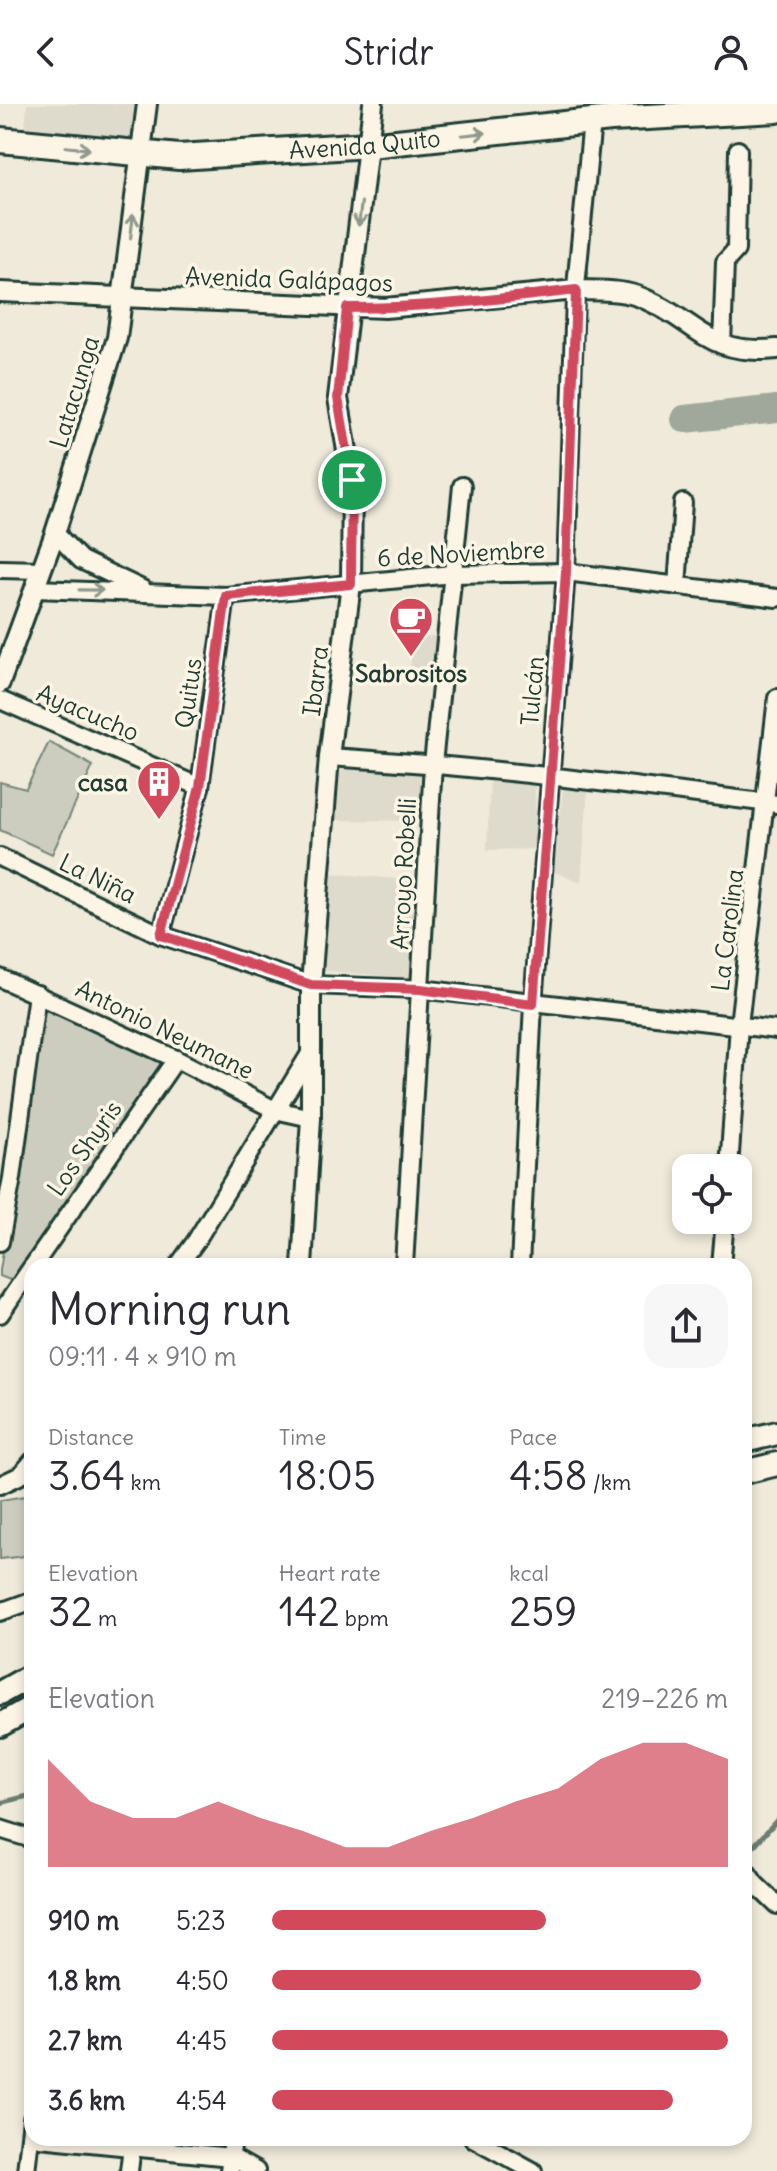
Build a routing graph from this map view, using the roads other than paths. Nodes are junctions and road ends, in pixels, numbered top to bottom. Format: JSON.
{"nodes":[{"id":1,"x":147,"y":104,"type":"edge"},
{"id":2,"x":373,"y":104,"type":"edge"},
{"id":3,"x":777,"y":110,"type":"edge"},
{"id":4,"x":592,"y":121,"type":"junction"},
{"id":5,"x":0,"y":140,"type":"edge"},
{"id":6,"x":369,"y":145,"type":"junction"},
{"id":7,"x":738,"y":150,"type":"dead end"},
{"id":8,"x":140,"y":155,"type":"junction"},
{"id":9,"x":576,"y":290,"type":"junction"},
{"id":10,"x":0,"y":292,"type":"edge"},
{"id":11,"x":124,"y":297,"type":"junction"},
{"id":12,"x":347,"y":308,"type":"junction"},
{"id":13,"x":722,"y":345,"type":"junction"},
{"id":14,"x":777,"y":349,"type":"edge"},
{"id":15,"x":462,"y":486,"type":"dead end"},
{"id":16,"x":683,"y":503,"type":"dead end"},
{"id":17,"x":55,"y":533,"type":"junction"},
{"id":18,"x":0,"y":569,"type":"edge"},
{"id":19,"x":42,"y":570,"type":"junction"},
{"id":20,"x":566,"y":572,"type":"junction"},
{"id":21,"x":452,"y":574,"type":"junction"},
{"id":22,"x":351,"y":584,"type":"junction"},
{"id":23,"x":677,"y":586,"type":"junction"},
{"id":24,"x":35,"y":589,"type":"junction"},
{"id":25,"x":147,"y":592,"type":"junction"},
{"id":26,"x":226,"y":596,"type":"junction"},
{"id":27,"x":777,"y":598,"type":"edge"},
{"id":28,"x":0,"y":683,"type":"edge"},
{"id":29,"x":777,"y":698,"type":"edge"},
{"id":30,"x":0,"y":700,"type":"edge"},
{"id":31,"x":329,"y":757,"type":"junction"},
{"id":32,"x":433,"y":764,"type":"junction"},
{"id":33,"x":549,"y":775,"type":"junction"},
{"id":34,"x":200,"y":787,"type":"junction"},
{"id":35,"x":772,"y":803,"type":"edge"},
{"id":36,"x":0,"y":857,"type":"edge"},
{"id":37,"x":161,"y":935,"type":"junction"},
{"id":38,"x":0,"y":978,"type":"edge"},
{"id":39,"x":311,"y":985,"type":"junction"},
{"id":40,"x":420,"y":989,"type":"junction"},
{"id":41,"x":37,"y":994,"type":"junction"},
{"id":42,"x":533,"y":1004,"type":"junction"},
{"id":43,"x":739,"y":1025,"type":"junction"},
{"id":44,"x":777,"y":1030,"type":"edge"},
{"id":45,"x":311,"y":1052,"type":"junction"},
{"id":46,"x":176,"y":1059,"type":"junction"},
{"id":47,"x":275,"y":1110,"type":"junction"},
{"id":48,"x":311,"y":1118,"type":"junction"},
{"id":49,"x":730,"y":1154,"type":"edge"},
{"id":50,"x":724,"y":1234,"type":"edge"},
{"id":51,"x":196,"y":1241,"type":"junction"},
{"id":52,"x":0,"y":1242,"type":"edge"},
{"id":53,"x":38,"y":1258,"type":"edge"},
{"id":54,"x":184,"y":1258,"type":"edge"},
{"id":55,"x":194,"y":1258,"type":"edge"},
{"id":56,"x":302,"y":1258,"type":"edge"},
{"id":57,"x":404,"y":1258,"type":"edge"},
{"id":58,"x":520,"y":1258,"type":"edge"},
{"id":59,"x":722,"y":1258,"type":"edge"},
{"id":60,"x":24,"y":1279,"type":"edge"},
{"id":61,"x":0,"y":1314,"type":"edge"},
{"id":62,"x":777,"y":1433,"type":"edge"},
{"id":63,"x":752,"y":1439,"type":"edge"},
{"id":64,"x":777,"y":1464,"type":"edge"},
{"id":65,"x":752,"y":1470,"type":"edge"},
{"id":66,"x":24,"y":1471,"type":"edge"},
{"id":67,"x":0,"y":1485,"type":"edge"},
{"id":68,"x":24,"y":1603,"type":"edge"},
{"id":69,"x":0,"y":1612,"type":"edge"},
{"id":70,"x":24,"y":1680,"type":"edge"},
{"id":71,"x":0,"y":1693,"type":"edge"},
{"id":72,"x":24,"y":1712,"type":"edge"},
{"id":73,"x":0,"y":1725,"type":"edge"},
{"id":74,"x":0,"y":1829,"type":"edge"},
{"id":75,"x":24,"y":1836,"type":"edge"},
{"id":76,"x":752,"y":1880,"type":"edge"},
{"id":77,"x":777,"y":1905,"type":"edge"},
{"id":78,"x":32,"y":2146,"type":"edge"},
{"id":79,"x":132,"y":2146,"type":"edge"},
{"id":80,"x":150,"y":2146,"type":"edge"},
{"id":81,"x":488,"y":2146,"type":"edge"},
{"id":82,"x":230,"y":2164,"type":"edge"},
{"id":83,"x":26,"y":2171,"type":"edge"},
{"id":84,"x":129,"y":2171,"type":"edge"},
{"id":85,"x":256,"y":2171,"type":"edge"},
{"id":86,"x":533,"y":2171,"type":"edge"}],
"edges":[{"from":1,"to":8,"type":"street","name":"Latacunga"},
{"from":2,"to":6,"type":"street","name":"Ibarra"},
{"from":3,"to":4,"type":"main road","name":"Avenida Quito"},
{"from":6,"to":4,"type":"main road","name":"Avenida Quito","one_way":true},
{"from":4,"to":9,"type":"street","name":"Tulcán"},
{"from":5,"to":8,"type":"main road","name":"Avenida Quito","one_way":true},
{"from":6,"to":8,"type":"main road","name":"Avenida Quito"},
{"from":6,"to":12,"type":"street","name":"Ibarra","one_way":true},
{"from":7,"to":13,"type":"street"},
{"from":11,"to":8,"type":"street","name":"Latacunga","one_way":true},
{"from":9,"to":12,"type":"street","name":"Avenida Galápagos"},
{"from":9,"to":13,"type":"street","name":"Avenida Galápagos"},
{"from":9,"to":20,"type":"street","name":"Tulcán"},
{"from":10,"to":11,"type":"street","name":"Avenida Galápagos"},
{"from":11,"to":12,"type":"street","name":"Avenida Galápagos"},
{"from":11,"to":17,"type":"street","name":"Latacunga"},
{"from":12,"to":22,"type":"street","name":"Ibarra"},
{"from":13,"to":14,"type":"street"},
{"from":15,"to":21,"type":"street","name":"Arroyo Robelli"},
{"from":16,"to":23,"type":"street"},
{"from":17,"to":19,"type":"street","name":"Latacunga"},
{"from":17,"to":25,"type":"street","name":"6 de Noviembre"},
{"from":18,"to":19,"type":"street"},
{"from":19,"to":24,"type":"street","name":"Latacunga"},
{"from":20,"to":21,"type":"street","name":"6 de Noviembre"},
{"from":20,"to":23,"type":"street","name":"6 de Noviembre"},
{"from":20,"to":33,"type":"street","name":"Tulcán"},
{"from":21,"to":22,"type":"street","name":"6 de Noviembre"},
{"from":21,"to":32,"type":"street","name":"Arroyo Robelli"},
{"from":22,"to":26,"type":"street","name":"6 de Noviembre"},
{"from":22,"to":31,"type":"street","name":"Ibarra"},
{"from":23,"to":27,"type":"street","name":"6 de Noviembre"},
{"from":24,"to":25,"type":"street","name":"6 de Noviembre","one_way":true},
{"from":24,"to":28,"type":"street","name":"Latacunga"},
{"from":25,"to":26,"type":"street","name":"6 de Noviembre"},
{"from":26,"to":34,"type":"street","name":"Quitus"},
{"from":29,"to":35,"type":"street","name":"La Carolina"},
{"from":30,"to":34,"type":"street","name":"Ayacucho"},
{"from":31,"to":32,"type":"street"},
{"from":31,"to":39,"type":"street","name":"Ibarra"},
{"from":32,"to":33,"type":"street"},
{"from":32,"to":40,"type":"street","name":"Arroyo Robelli"},
{"from":33,"to":35,"type":"street"},
{"from":33,"to":42,"type":"street","name":"Tulcán"},
{"from":34,"to":37,"type":"street","name":"Quitus"},
{"from":35,"to":43,"type":"street","name":"La Carolina"},
{"from":36,"to":37,"type":"street","name":"La Niña"},
{"from":37,"to":39,"type":"street","name":"La Niña"},
{"from":38,"to":41,"type":"street","name":"Antonio Neumane"},
{"from":39,"to":40,"type":"street","name":"La Niña"},
{"from":39,"to":45,"type":"street","name":"Ibarra"},
{"from":40,"to":42,"type":"street","name":"La Niña"},
{"from":40,"to":57,"type":"street","name":"Arroyo Robelli"},
{"from":41,"to":46,"type":"street","name":"Antonio Neumane"},
{"from":41,"to":52,"type":"street"},
{"from":42,"to":43,"type":"street","name":"La Niña"},
{"from":42,"to":58,"type":"street","name":"Tulcán"},
{"from":43,"to":44,"type":"street","name":"La Niña"},
{"from":43,"to":49,"type":"street","name":"La Carolina"},
{"from":45,"to":47,"type":"street"},
{"from":45,"to":48,"type":"street","name":"Ibarra"},
{"from":46,"to":47,"type":"street","name":"Antonio Neumane"},
{"from":46,"to":53,"type":"street","name":"Los Shyris"},
{"from":47,"to":48,"type":"street","name":"Antonio Neumane"},
{"from":47,"to":51,"type":"street"},
{"from":48,"to":56,"type":"street","name":"Ibarra"},
{"from":50,"to":59,"type":"street"},
{"from":51,"to":54,"type":"street"},
{"from":51,"to":55,"type":"street"},
{"from":60,"to":61,"type":"street","name":"Los Shyris"},
{"from":62,"to":63,"type":"main road"},
{"from":64,"to":65,"type":"main road"},
{"from":66,"to":67,"type":"street"},
{"from":68,"to":69,"type":"street"},
{"from":70,"to":71,"type":"main road"},
{"from":72,"to":73,"type":"main road"},
{"from":74,"to":75,"type":"street"},
{"from":76,"to":77,"type":"street"},
{"from":78,"to":83,"type":"street"},
{"from":79,"to":84,"type":"street"},
{"from":80,"to":82,"type":"street"},
{"from":81,"to":86,"type":"street"},
{"from":82,"to":85,"type":"street"}]}
